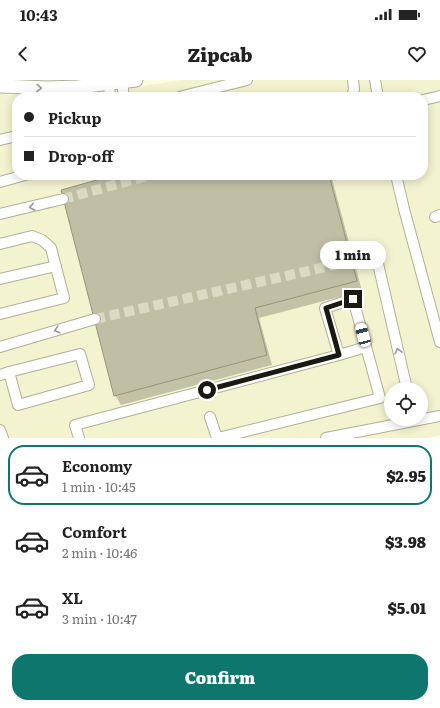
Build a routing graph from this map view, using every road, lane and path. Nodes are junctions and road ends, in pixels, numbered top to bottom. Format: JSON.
{"nodes":[{"id":1,"x":136,"y":80,"type":"edge"},
{"id":2,"x":247,"y":80,"type":"edge"},
{"id":3,"x":353,"y":80,"type":"edge"},
{"id":4,"x":374,"y":80,"type":"edge"},
{"id":5,"x":122,"y":82,"type":"junction"},
{"id":6,"x":0,"y":86,"type":"edge"},
{"id":7,"x":110,"y":90,"type":"edge"},
{"id":8,"x":123,"y":92,"type":"edge"},
{"id":9,"x":199,"y":92,"type":"edge"},
{"id":10,"x":353,"y":92,"type":"edge"},
{"id":11,"x":377,"y":92,"type":"edge"},
{"id":12,"x":440,"y":96,"type":"edge"},
{"id":13,"x":428,"y":99,"type":"edge"},
{"id":14,"x":12,"y":137,"type":"edge"},
{"id":15,"x":0,"y":140,"type":"edge"},
{"id":16,"x":12,"y":179,"type":"edge"},
{"id":17,"x":397,"y":180,"type":"edge"},
{"id":18,"x":0,"y":182,"type":"edge"},
{"id":19,"x":63,"y":199,"type":"tunnel mouth"},
{"id":20,"x":0,"y":214,"type":"edge"},
{"id":21,"x":0,"y":244,"type":"edge"},
{"id":22,"x":352,"y":261,"type":"tunnel mouth"},
{"id":23,"x":56,"y":266,"type":"junction"},
{"id":24,"x":0,"y":279,"type":"edge"},
{"id":25,"x":0,"y":314,"type":"edge"},
{"id":26,"x":95,"y":320,"type":"tunnel mouth"},
{"id":27,"x":440,"y":342,"type":"edge"},
{"id":28,"x":0,"y":347,"type":"edge"},
{"id":29,"x":366,"y":347,"type":"junction"},
{"id":30,"x":339,"y":355,"type":"junction"},
{"id":31,"x":5,"y":373,"type":"edge"},
{"id":32,"x":405,"y":382,"type":"edge"},
{"id":33,"x":440,"y":416,"type":"edge"},
{"id":34,"x":210,"y":417,"type":"dead end"},
{"id":35,"x":428,"y":418,"type":"edge"},
{"id":36,"x":385,"y":426,"type":"edge"},
{"id":37,"x":0,"y":430,"type":"edge"},
{"id":38,"x":3,"y":438,"type":"edge"},
{"id":39,"x":79,"y":438,"type":"edge"},
{"id":40,"x":218,"y":438,"type":"edge"},
{"id":41,"x":326,"y":438,"type":"edge"}],
"edges":[{"from":1,"to":5,"type":"main road"},
{"from":2,"to":9,"type":"lane"},
{"from":3,"to":10,"type":"lane"},
{"from":4,"to":11,"type":"lane"},
{"from":5,"to":7,"type":"main road"},
{"from":5,"to":8,"type":"lane"},
{"from":6,"to":7,"type":"main road","one_way":true},
{"from":12,"to":13,"type":"lane"},
{"from":14,"to":15,"type":"lane"},
{"from":16,"to":18,"type":"lane"},
{"from":17,"to":27,"type":"lane"},
{"from":19,"to":20,"type":"lane","one_way":true},
{"from":21,"to":23,"type":"lane"},
{"from":32,"to":22,"type":"lane","one_way":true},
{"from":23,"to":24,"type":"lane"},
{"from":23,"to":25,"type":"lane"},
{"from":26,"to":28,"type":"lane","one_way":true},
{"from":29,"to":30,"type":"lane"},
{"from":29,"to":30,"type":"lane"},
{"from":29,"to":40,"type":"lane"},
{"from":30,"to":39,"type":"lane"},
{"from":31,"to":31,"type":"lane"},
{"from":33,"to":35,"type":"lane"},
{"from":34,"to":40,"type":"lane"},
{"from":36,"to":41,"type":"lane"},
{"from":37,"to":38,"type":"lane"}]}
